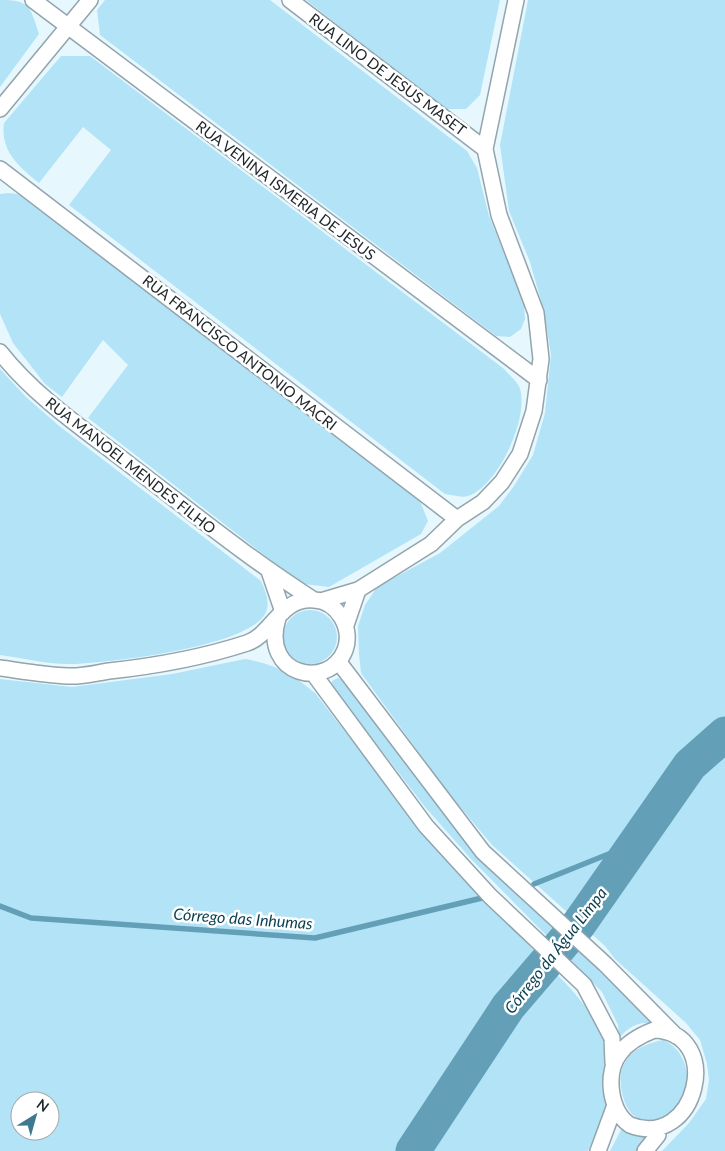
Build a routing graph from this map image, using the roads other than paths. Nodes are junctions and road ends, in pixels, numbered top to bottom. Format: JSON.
{"nodes":[{"id":1,"x":33,"y":0,"type":"edge"},
{"id":2,"x":90,"y":0,"type":"edge"},
{"id":3,"x":290,"y":0,"type":"edge"},
{"id":4,"x":516,"y":0,"type":"edge"},
{"id":5,"x":68,"y":27,"type":"junction"},
{"id":6,"x":0,"y":109,"type":"edge"},
{"id":7,"x":485,"y":149,"type":"junction"},
{"id":8,"x":0,"y":168,"type":"edge"},
{"id":9,"x":0,"y":178,"type":"edge"},
{"id":10,"x":24,"y":186,"type":"junction"},
{"id":11,"x":0,"y":352,"type":"edge"},
{"id":12,"x":539,"y":380,"type":"junction"},
{"id":13,"x":457,"y":520,"type":"junction"},
{"id":14,"x":268,"y":571,"type":"junction"},
{"id":15,"x":358,"y":590,"type":"junction"},
{"id":16,"x":318,"y":600,"type":"junction"},
{"id":17,"x":280,"y":615,"type":"junction"},
{"id":18,"x":346,"y":625,"type":"junction"},
{"id":19,"x":249,"y":642,"type":"junction"},
{"id":20,"x":283,"y":661,"type":"junction"},
{"id":21,"x":338,"y":661,"type":"junction"},
{"id":22,"x":0,"y":668,"type":"edge"},
{"id":23,"x":313,"y":673,"type":"junction"},
{"id":24,"x":676,"y":1036,"type":"junction"},
{"id":25,"x":614,"y":1063,"type":"junction"},
{"id":26,"x":615,"y":1105,"type":"junction"},
{"id":27,"x":658,"y":1135,"type":"junction"},
{"id":28,"x":598,"y":1151,"type":"edge"},
{"id":29,"x":645,"y":1151,"type":"edge"}],
"edges":[{"from":1,"to":5,"type":"street","name":"RUA VENINA ISMERIA DE JESUS"},
{"from":2,"to":5,"type":"street"},
{"from":3,"to":7,"type":"street","name":"RUA LINO DE JESUS MASET"},
{"from":4,"to":7,"type":"street"},
{"from":5,"to":6,"type":"street"},
{"from":5,"to":12,"type":"street","name":"RUA VENINA ISMERIA DE JESUS"},
{"from":7,"to":12,"type":"street"},
{"from":8,"to":10,"type":"street","name":"RUA FRANCISCO ANTONIO MACRI"},
{"from":9,"to":10,"type":"street","name":"RUA FRANCISCO ANTONIO MACRI"},
{"from":10,"to":13,"type":"street","name":"RUA FRANCISCO ANTONIO MACRI"},
{"from":11,"to":14,"type":"street","name":"RUA MANOEL MENDES FILHO"},
{"from":12,"to":13,"type":"street"},
{"from":13,"to":15,"type":"street"},
{"from":14,"to":16,"type":"street","name":"RUA MANOEL MENDES FILHO"},
{"from":14,"to":17,"type":"street"},
{"from":15,"to":16,"type":"street"},
{"from":15,"to":18,"type":"street"},
{"from":16,"to":17,"type":"street"},
{"from":16,"to":18,"type":"street"},
{"from":17,"to":19,"type":"street"},
{"from":17,"to":20,"type":"street"},
{"from":18,"to":21,"type":"street"},
{"from":19,"to":20,"type":"street"},
{"from":19,"to":22,"type":"street"},
{"from":20,"to":23,"type":"street"},
{"from":21,"to":23,"type":"street"},
{"from":21,"to":24,"type":"street"},
{"from":23,"to":25,"type":"street"},
{"from":24,"to":25,"type":"street"},
{"from":24,"to":27,"type":"street"},
{"from":25,"to":26,"type":"street"},
{"from":26,"to":27,"type":"street"},
{"from":26,"to":28,"type":"street"},
{"from":27,"to":29,"type":"street"}]}
